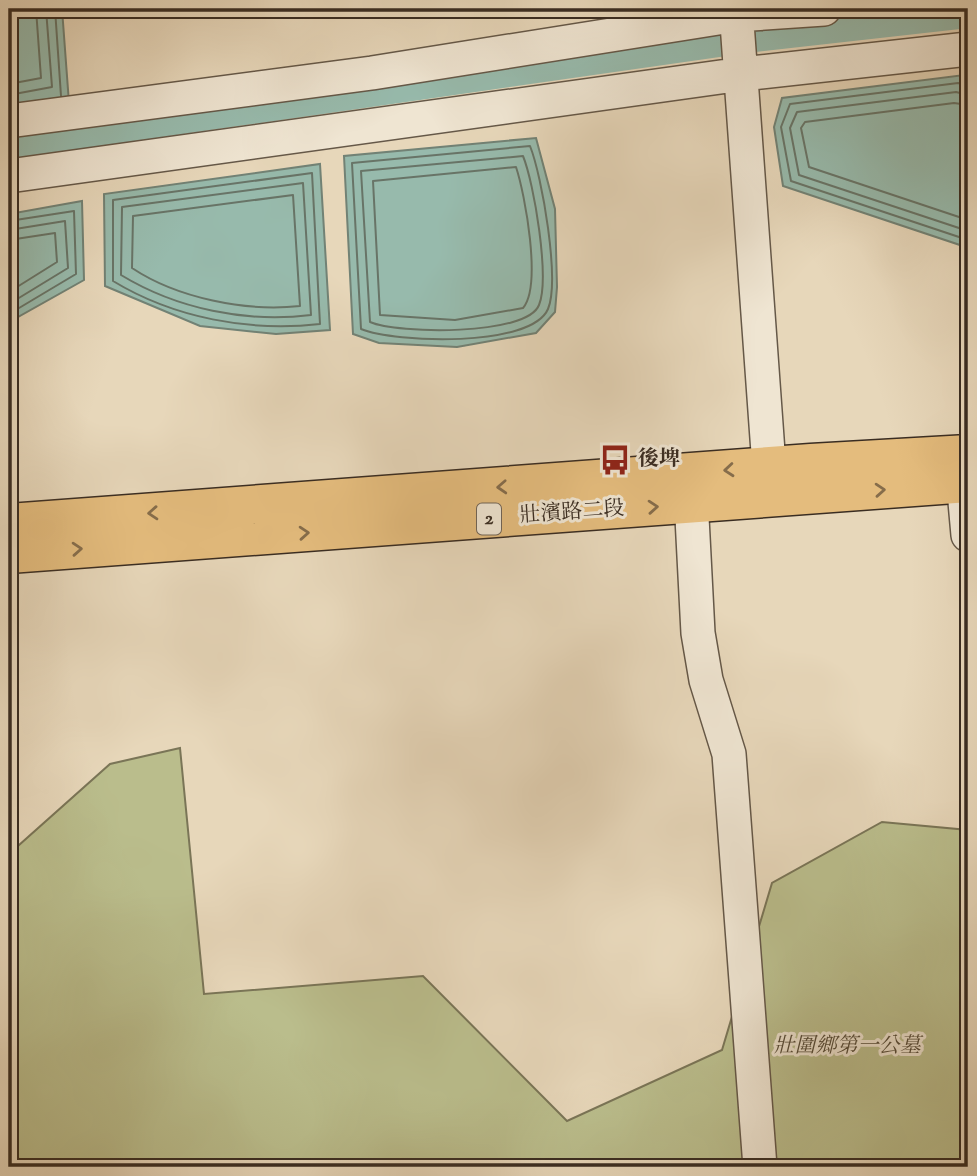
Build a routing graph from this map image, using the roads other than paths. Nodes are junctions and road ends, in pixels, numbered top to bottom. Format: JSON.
{"nodes":[{"id":1,"x":824,"y":9,"type":"edge"},
{"id":2,"x":736,"y":12,"type":"edge"},
{"id":3,"x":968,"y":49,"type":"edge"},
{"id":4,"x":742,"y":74,"type":"junction"},
{"id":5,"x":9,"y":121,"type":"edge"},
{"id":6,"x":9,"y":176,"type":"edge"},
{"id":7,"x":769,"y":466,"type":"junction"},
{"id":8,"x":966,"y":469,"type":"edge"},
{"id":9,"x":691,"y":489,"type":"junction"},
{"id":10,"x":9,"y":523,"type":"edge"},
{"id":11,"x":196,"y":525,"type":"junction"},
{"id":12,"x":968,"y":535,"type":"edge"},
{"id":13,"x":9,"y":554,"type":"edge"},
{"id":14,"x":760,"y":1167,"type":"edge"}],
"edges":[{"from":1,"to":2,"type":"lane"},
{"from":2,"to":4,"type":"lane"},
{"from":2,"to":5,"type":"lane"},
{"from":3,"to":4,"type":"lane"},
{"from":4,"to":6,"type":"lane"},
{"from":4,"to":7,"type":"lane"},
{"from":7,"to":8,"type":"main road","name":"壯濱路二段","number":"2"},
{"from":7,"to":9,"type":"main road","name":"壯濱路二段","number":"2","one_way":true},
{"from":9,"to":8,"type":"main road","name":"壯濱路二段","number":"2","one_way":true},
{"from":8,"to":12,"type":"lane"},
{"from":9,"to":11,"type":"main road","name":"壯濱路二段","number":"2"},
{"from":9,"to":14,"type":"lane"},
{"from":11,"to":10,"type":"main road","name":"壯濱路二段","number":"2","one_way":true},
{"from":13,"to":11,"type":"main road","name":"壯濱路二段","number":"2","one_way":true}]}
